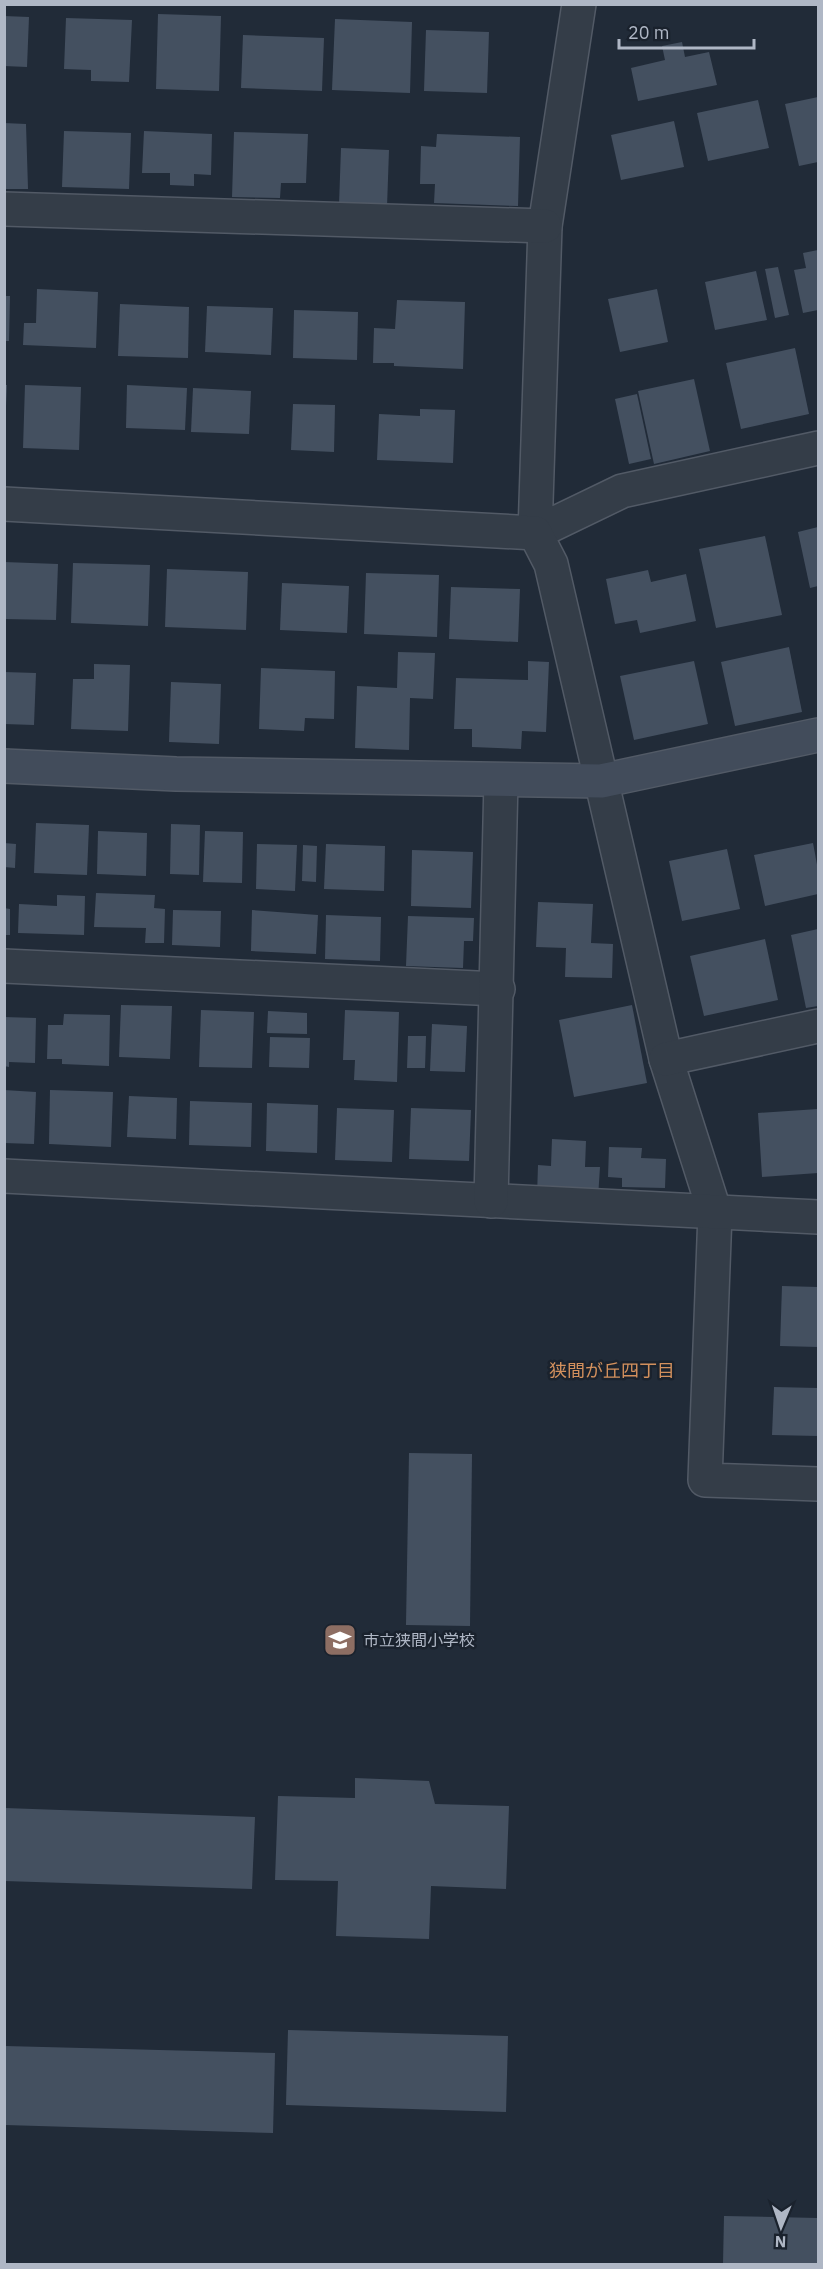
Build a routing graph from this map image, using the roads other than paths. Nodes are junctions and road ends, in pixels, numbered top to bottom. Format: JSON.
{"nodes":[{"id":1,"x":579,"y":4,"type":"edge"},
{"id":2,"x":4,"y":209,"type":"edge"},
{"id":3,"x":545,"y":226,"type":"junction"},
{"id":4,"x":819,"y":448,"type":"edge"},
{"id":5,"x":4,"y":504,"type":"edge"},
{"id":6,"x":535,"y":533,"type":"junction"},
{"id":7,"x":819,"y":735,"type":"edge"},
{"id":8,"x":4,"y":766,"type":"edge"},
{"id":9,"x":501,"y":780,"type":"junction"},
{"id":10,"x":601,"y":781,"type":"junction"},
{"id":11,"x":4,"y":966,"type":"edge"},
{"id":12,"x":498,"y":989,"type":"junction"},
{"id":13,"x":819,"y":1026,"type":"edge"},
{"id":14,"x":666,"y":1059,"type":"junction"},
{"id":15,"x":4,"y":1176,"type":"edge"},
{"id":16,"x":491,"y":1201,"type":"junction"},
{"id":17,"x":715,"y":1213,"type":"junction"},
{"id":18,"x":819,"y":1217,"type":"edge"},
{"id":19,"x":819,"y":1484,"type":"edge"}],
"edges":[{"from":1,"to":3,"type":"street"},
{"from":2,"to":3,"type":"street"},
{"from":3,"to":6,"type":"street"},
{"from":4,"to":6,"type":"street"},
{"from":5,"to":6,"type":"street"},
{"from":6,"to":10,"type":"street"},
{"from":7,"to":10,"type":"street"},
{"from":8,"to":9,"type":"street"},
{"from":9,"to":10,"type":"street"},
{"from":9,"to":12,"type":"street"},
{"from":10,"to":14,"type":"street"},
{"from":11,"to":12,"type":"street"},
{"from":12,"to":16,"type":"street"},
{"from":13,"to":14,"type":"street"},
{"from":14,"to":17,"type":"street"},
{"from":15,"to":16,"type":"street"},
{"from":16,"to":17,"type":"street"},
{"from":17,"to":18,"type":"street"},
{"from":17,"to":19,"type":"street"}]}
